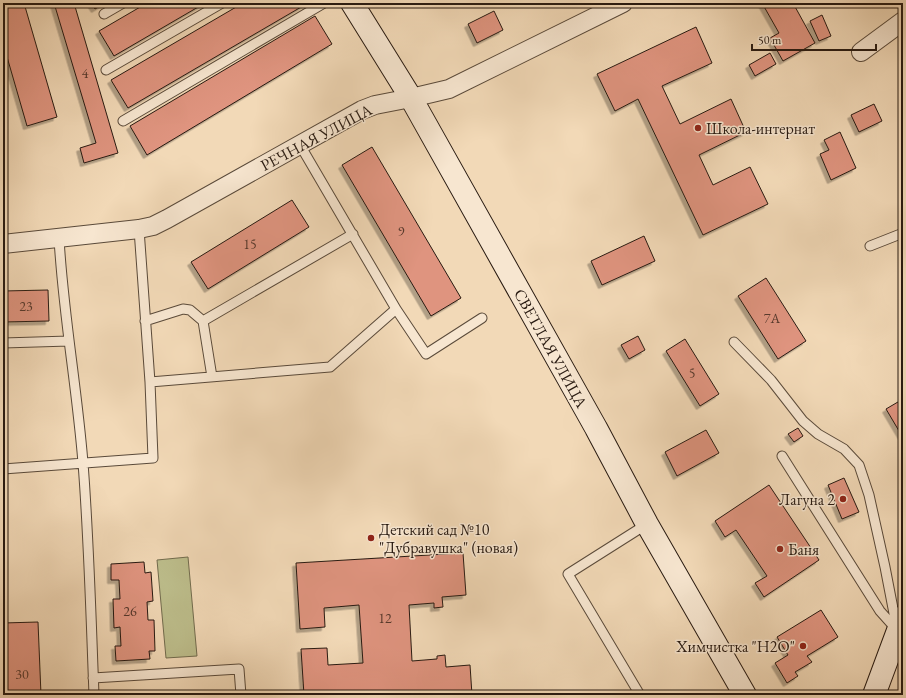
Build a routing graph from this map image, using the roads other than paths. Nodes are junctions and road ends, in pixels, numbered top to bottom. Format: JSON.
{"nodes":[{"id":1,"x":123,"y":3,"type":"edge"},
{"id":2,"x":222,"y":3,"type":"edge"},
{"id":3,"x":324,"y":3,"type":"edge"},
{"id":4,"x":352,"y":3,"type":"edge"},
{"id":5,"x":623,"y":3,"type":"edge"},
{"id":6,"x":104,"y":14,"type":"dead end"},
{"id":7,"x":903,"y":21,"type":"edge"},
{"id":8,"x":861,"y":52,"type":"dead end"},
{"id":9,"x":106,"y":70,"type":"dead end"},
{"id":10,"x":411,"y":98,"type":"junction"},
{"id":11,"x":123,"y":120,"type":"dead end"},
{"id":12,"x":300,"y":145,"type":"junction"},
{"id":13,"x":139,"y":229,"type":"junction"},
{"id":14,"x":903,"y":233,"type":"edge"},
{"id":15,"x":353,"y":234,"type":"junction"},
{"id":16,"x":59,"y":238,"type":"junction"},
{"id":17,"x":3,"y":244,"type":"edge"},
{"id":18,"x":870,"y":246,"type":"dead end"},
{"id":19,"x":396,"y":309,"type":"junction"},
{"id":20,"x":482,"y":318,"type":"dead end"},
{"id":21,"x":145,"y":321,"type":"junction"},
{"id":22,"x":203,"y":321,"type":"junction"},
{"id":23,"x":69,"y":341,"type":"junction"},
{"id":24,"x":734,"y":342,"type":"dead end"},
{"id":25,"x":3,"y":343,"type":"edge"},
{"id":26,"x":212,"y":377,"type":"junction"},
{"id":27,"x":150,"y":382,"type":"junction"},
{"id":28,"x":782,"y":456,"type":"dead end"},
{"id":29,"x":83,"y":463,"type":"junction"},
{"id":30,"x":3,"y":469,"type":"edge"},
{"id":31,"x":647,"y":524,"type":"junction"},
{"id":32,"x":900,"y":624,"type":"edge"},
{"id":33,"x":93,"y":678,"type":"junction"},
{"id":34,"x":94,"y":695,"type":"edge"},
{"id":35,"x":241,"y":695,"type":"edge"},
{"id":36,"x":640,"y":695,"type":"edge"},
{"id":37,"x":745,"y":695,"type":"edge"},
{"id":38,"x":874,"y":695,"type":"edge"}],
"edges":[{"from":1,"to":6,"type":"lane"},
{"from":2,"to":9,"type":"lane"},
{"from":3,"to":11,"type":"lane"},
{"from":4,"to":10,"type":"street","name":"СВЕТЛАЯ УЛИЦА"},
{"from":5,"to":10,"type":"street","name":"РЕЧНАЯ УЛИЦА"},
{"from":7,"to":8,"type":"street"},
{"from":10,"to":12,"type":"street","name":"РЕЧНАЯ УЛИЦА"},
{"from":10,"to":31,"type":"street","name":"СВЕТЛАЯ УЛИЦА"},
{"from":12,"to":13,"type":"street","name":"РЕЧНАЯ УЛИЦА"},
{"from":12,"to":15,"type":"lane"},
{"from":13,"to":16,"type":"street","name":"РЕЧНАЯ УЛИЦА"},
{"from":13,"to":21,"type":"lane"},
{"from":14,"to":18,"type":"lane"},
{"from":15,"to":19,"type":"lane"},
{"from":15,"to":22,"type":"lane"},
{"from":16,"to":17,"type":"street","name":"РЕЧНАЯ УЛИЦА"},
{"from":16,"to":23,"type":"lane"},
{"from":19,"to":20,"type":"lane"},
{"from":19,"to":26,"type":"lane"},
{"from":21,"to":22,"type":"lane"},
{"from":21,"to":27,"type":"lane"},
{"from":22,"to":26,"type":"lane"},
{"from":23,"to":25,"type":"lane"},
{"from":23,"to":29,"type":"lane"},
{"from":24,"to":32,"type":"lane"},
{"from":26,"to":27,"type":"lane"},
{"from":27,"to":29,"type":"lane"},
{"from":28,"to":32,"type":"lane"},
{"from":29,"to":30,"type":"lane"},
{"from":29,"to":33,"type":"lane"},
{"from":31,"to":36,"type":"lane"},
{"from":31,"to":37,"type":"street","name":"СВЕТЛАЯ УЛИЦА"},
{"from":32,"to":38,"type":"street"},
{"from":33,"to":34,"type":"lane"},
{"from":33,"to":35,"type":"lane"}]}
